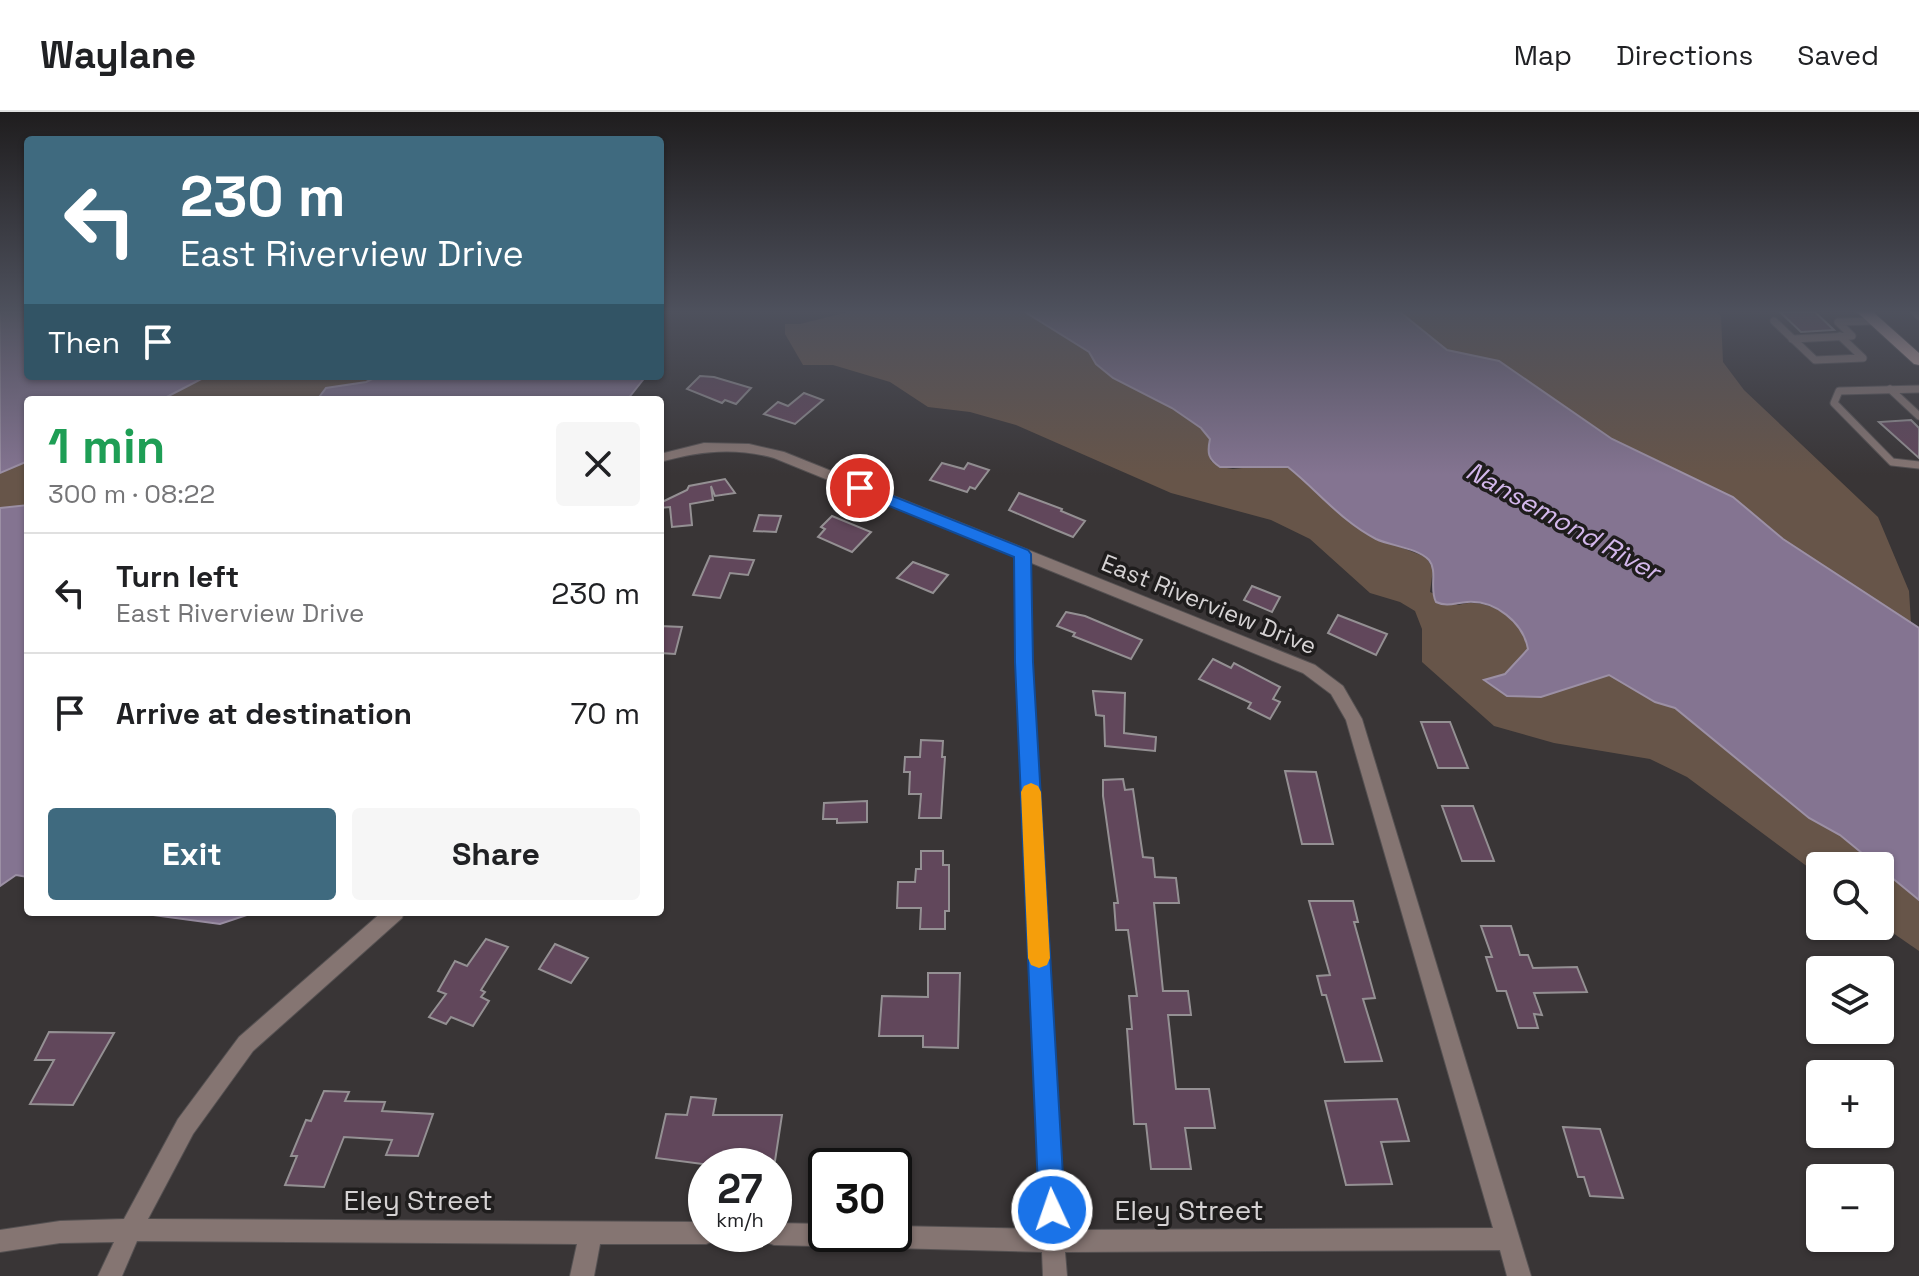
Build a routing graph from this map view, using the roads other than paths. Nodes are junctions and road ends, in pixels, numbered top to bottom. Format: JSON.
{"nodes":[{"id":1,"x":1890,"y":389,"type":"junction"},
{"id":2,"x":1919,"y":389,"type":"edge"},
{"id":3,"x":1919,"y":416,"type":"edge"},
{"id":4,"x":664,"y":457,"type":"edge"},
{"id":5,"x":1919,"y":465,"type":"edge"},
{"id":6,"x":1022,"y":554,"type":"junction"},
{"id":7,"x":390,"y":916,"type":"edge"},
{"id":8,"x":131,"y":1230,"type":"junction"},
{"id":9,"x":591,"y":1231,"type":"junction"},
{"id":10,"x":688,"y":1233,"type":"edge"},
{"id":11,"x":792,"y":1234,"type":"edge"},
{"id":12,"x":1508,"y":1239,"type":"junction"},
{"id":13,"x":0,"y":1241,"type":"edge"},
{"id":14,"x":1053,"y":1241,"type":"junction"},
{"id":15,"x":110,"y":1276,"type":"edge"},
{"id":16,"x":582,"y":1276,"type":"edge"},
{"id":17,"x":1055,"y":1276,"type":"edge"},
{"id":18,"x":1519,"y":1276,"type":"edge"}],
"edges":[{"from":1,"to":2,"type":"lane"},
{"from":1,"to":3,"type":"lane"},
{"from":1,"to":5,"type":"lane"},
{"from":4,"to":6,"type":"street","name":"East Riverview Drive"},
{"from":6,"to":12,"type":"street","name":"East Riverview Drive"},
{"from":6,"to":14,"type":"street"},
{"from":7,"to":8,"type":"street"},
{"from":8,"to":9,"type":"street","name":"Eley Street"},
{"from":8,"to":13,"type":"street","name":"Eley Street"},
{"from":8,"to":15,"type":"street"},
{"from":9,"to":10,"type":"street","name":"Eley Street"},
{"from":9,"to":16,"type":"street"},
{"from":11,"to":14,"type":"street","name":"Eley Street"},
{"from":12,"to":14,"type":"street","name":"Eley Street"},
{"from":12,"to":18,"type":"street","name":"East Riverview Drive"},
{"from":14,"to":17,"type":"street"}]}
